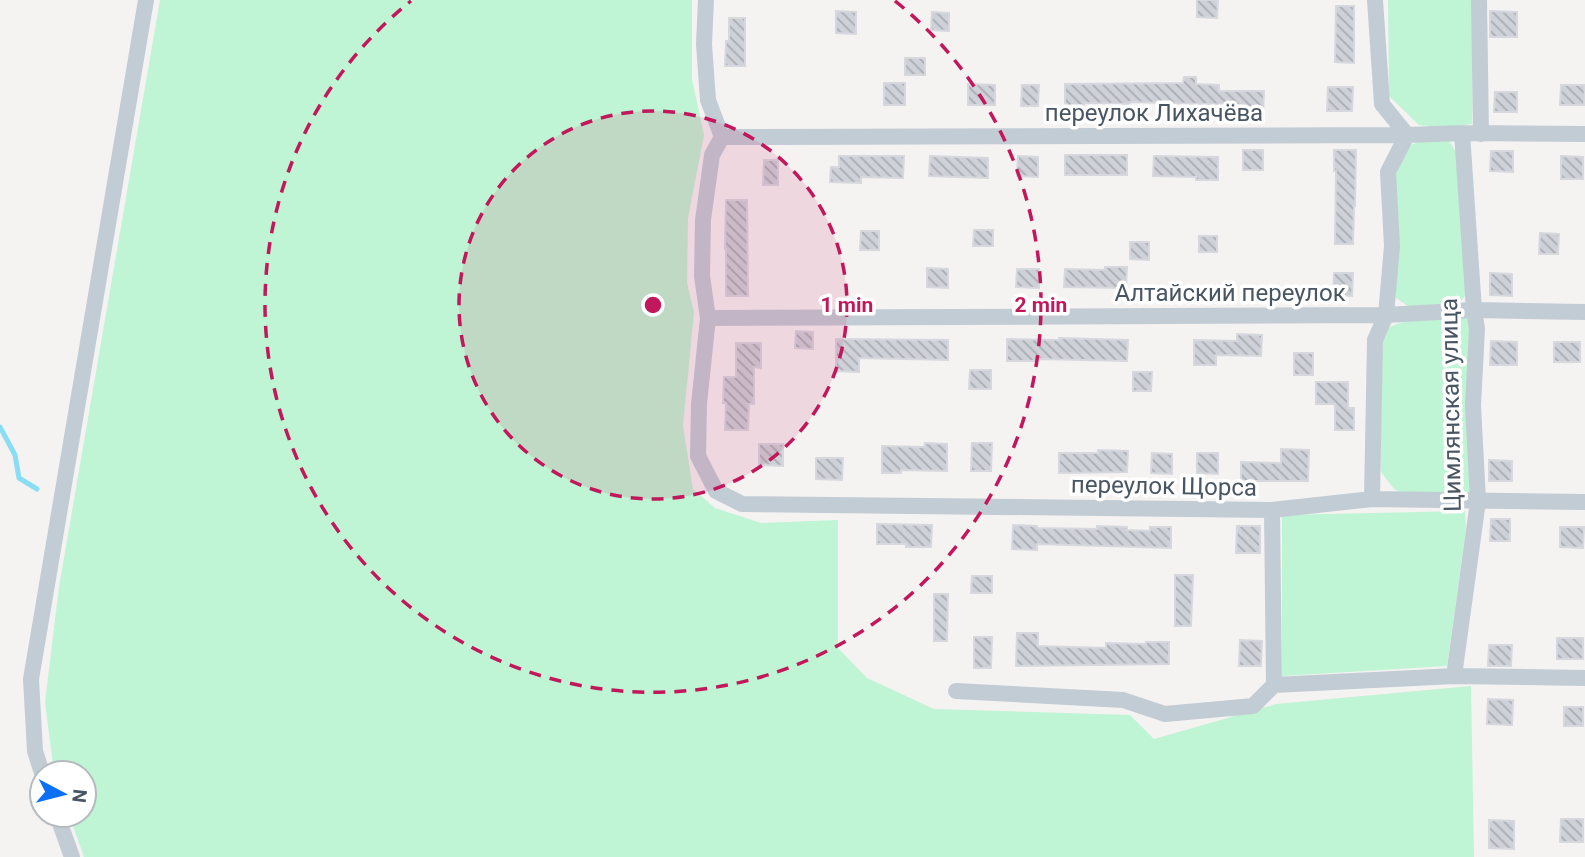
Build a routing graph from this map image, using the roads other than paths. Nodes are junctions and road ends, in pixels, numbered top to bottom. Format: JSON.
{"nodes":[{"id":1,"x":146,"y":0,"type":"edge"},
{"id":2,"x":706,"y":0,"type":"edge"},
{"id":3,"x":1375,"y":0,"type":"edge"},
{"id":4,"x":1479,"y":0,"type":"edge"},
{"id":5,"x":1462,"y":133,"type":"junction"},
{"id":6,"x":1480,"y":134,"type":"junction"},
{"id":7,"x":1585,"y":134,"type":"edge"},
{"id":8,"x":1407,"y":135,"type":"junction"},
{"id":9,"x":722,"y":137,"type":"junction"},
{"id":10,"x":1474,"y":310,"type":"junction"},
{"id":11,"x":1585,"y":312,"type":"edge"},
{"id":12,"x":1386,"y":315,"type":"junction"},
{"id":13,"x":708,"y":318,"type":"junction"},
{"id":14,"x":1373,"y":499,"type":"junction"},
{"id":15,"x":1478,"y":500,"type":"junction"},
{"id":16,"x":1585,"y":502,"type":"edge"},
{"id":17,"x":1272,"y":510,"type":"junction"},
{"id":18,"x":1454,"y":676,"type":"junction"},
{"id":19,"x":1585,"y":678,"type":"edge"},
{"id":20,"x":1274,"y":685,"type":"junction"},
{"id":21,"x":956,"y":691,"type":"dead end"},
{"id":22,"x":38,"y":759,"type":"edge"},
{"id":23,"x":62,"y":829,"type":"edge"},
{"id":24,"x":72,"y":857,"type":"edge"}],
"edges":[{"from":1,"to":22,"type":"street"},
{"from":2,"to":9,"type":"street"},
{"from":3,"to":8,"type":"street"},
{"from":4,"to":6,"type":"street"},
{"from":5,"to":6,"type":"street","name":"переулок Лихачёва"},
{"from":5,"to":8,"type":"street","name":"переулок Лихачёва"},
{"from":5,"to":10,"type":"street","name":"Цимлянская улица"},
{"from":6,"to":7,"type":"street","name":"переулок Лихачёва"},
{"from":8,"to":9,"type":"street","name":"переулок Лихачёва"},
{"from":8,"to":12,"type":"street"},
{"from":9,"to":13,"type":"street"},
{"from":10,"to":11,"type":"street","name":"Алтайский переулок"},
{"from":10,"to":12,"type":"street","name":"Алтайский переулок"},
{"from":10,"to":15,"type":"street","name":"Цимлянская улица"},
{"from":12,"to":13,"type":"street","name":"Алтайский переулок"},
{"from":12,"to":14,"type":"street"},
{"from":13,"to":17,"type":"street","name":"переулок Щорса"},
{"from":14,"to":15,"type":"street","name":"переулок Щорса"},
{"from":14,"to":17,"type":"street","name":"переулок Щорса"},
{"from":15,"to":16,"type":"street","name":"переулок Щорса"},
{"from":15,"to":18,"type":"street","name":"Цимлянская улица"},
{"from":17,"to":20,"type":"street"},
{"from":18,"to":19,"type":"street"},
{"from":18,"to":20,"type":"street"},
{"from":20,"to":21,"type":"street"},
{"from":23,"to":24,"type":"street"}]}
